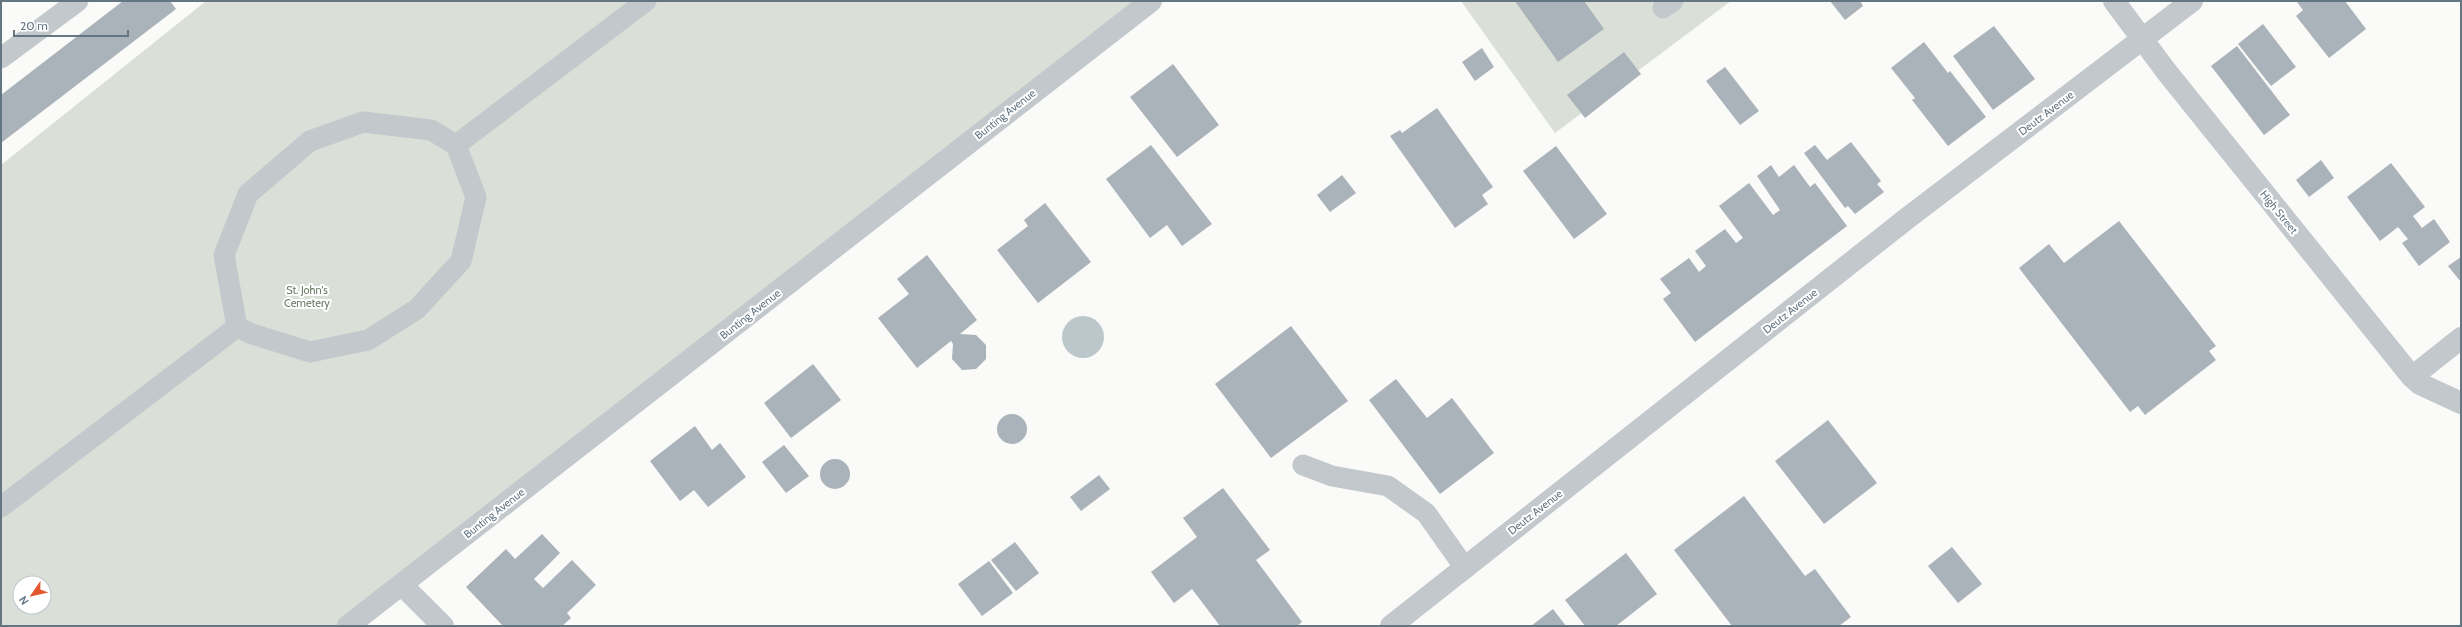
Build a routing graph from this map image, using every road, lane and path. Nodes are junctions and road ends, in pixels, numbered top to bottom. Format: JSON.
{"nodes":[{"id":1,"x":78,"y":1,"type":"edge"},
{"id":2,"x":646,"y":1,"type":"edge"},
{"id":3,"x":1151,"y":1,"type":"edge"},
{"id":4,"x":2114,"y":1,"type":"edge"},
{"id":5,"x":2192,"y":1,"type":"edge"},
{"id":6,"x":2144,"y":39,"type":"junction"},
{"id":7,"x":1,"y":58,"type":"edge"},
{"id":8,"x":456,"y":145,"type":"junction"},
{"id":9,"x":237,"y":327,"type":"junction"},
{"id":10,"x":2461,"y":338,"type":"edge"},
{"id":11,"x":2412,"y":376,"type":"junction"},
{"id":12,"x":2461,"y":403,"type":"edge"},
{"id":13,"x":1304,"y":465,"type":"dead end"},
{"id":14,"x":1,"y":507,"type":"edge"},
{"id":15,"x":1465,"y":568,"type":"junction"},
{"id":16,"x":402,"y":584,"type":"junction"},
{"id":17,"x":348,"y":626,"type":"edge"},
{"id":18,"x":442,"y":626,"type":"edge"},
{"id":19,"x":1391,"y":626,"type":"edge"}],
"edges":[{"from":1,"to":7,"type":"lane"},
{"from":2,"to":8,"type":"lane"},
{"from":3,"to":16,"type":"street","name":"Bunting Avenue"},
{"from":4,"to":6,"type":"street","name":"High Street"},
{"from":5,"to":6,"type":"street","name":"Deutz Avenue"},
{"from":6,"to":11,"type":"street","name":"High Street"},
{"from":6,"to":15,"type":"street","name":"Deutz Avenue"},
{"from":8,"to":9,"type":"lane"},
{"from":8,"to":9,"type":"lane"},
{"from":9,"to":14,"type":"lane"},
{"from":10,"to":11,"type":"street"},
{"from":11,"to":12,"type":"street","name":"High Street"},
{"from":13,"to":15,"type":"lane"},
{"from":15,"to":19,"type":"street","name":"Deutz Avenue"},
{"from":16,"to":17,"type":"street","name":"Bunting Avenue"},
{"from":16,"to":18,"type":"street"}]}
